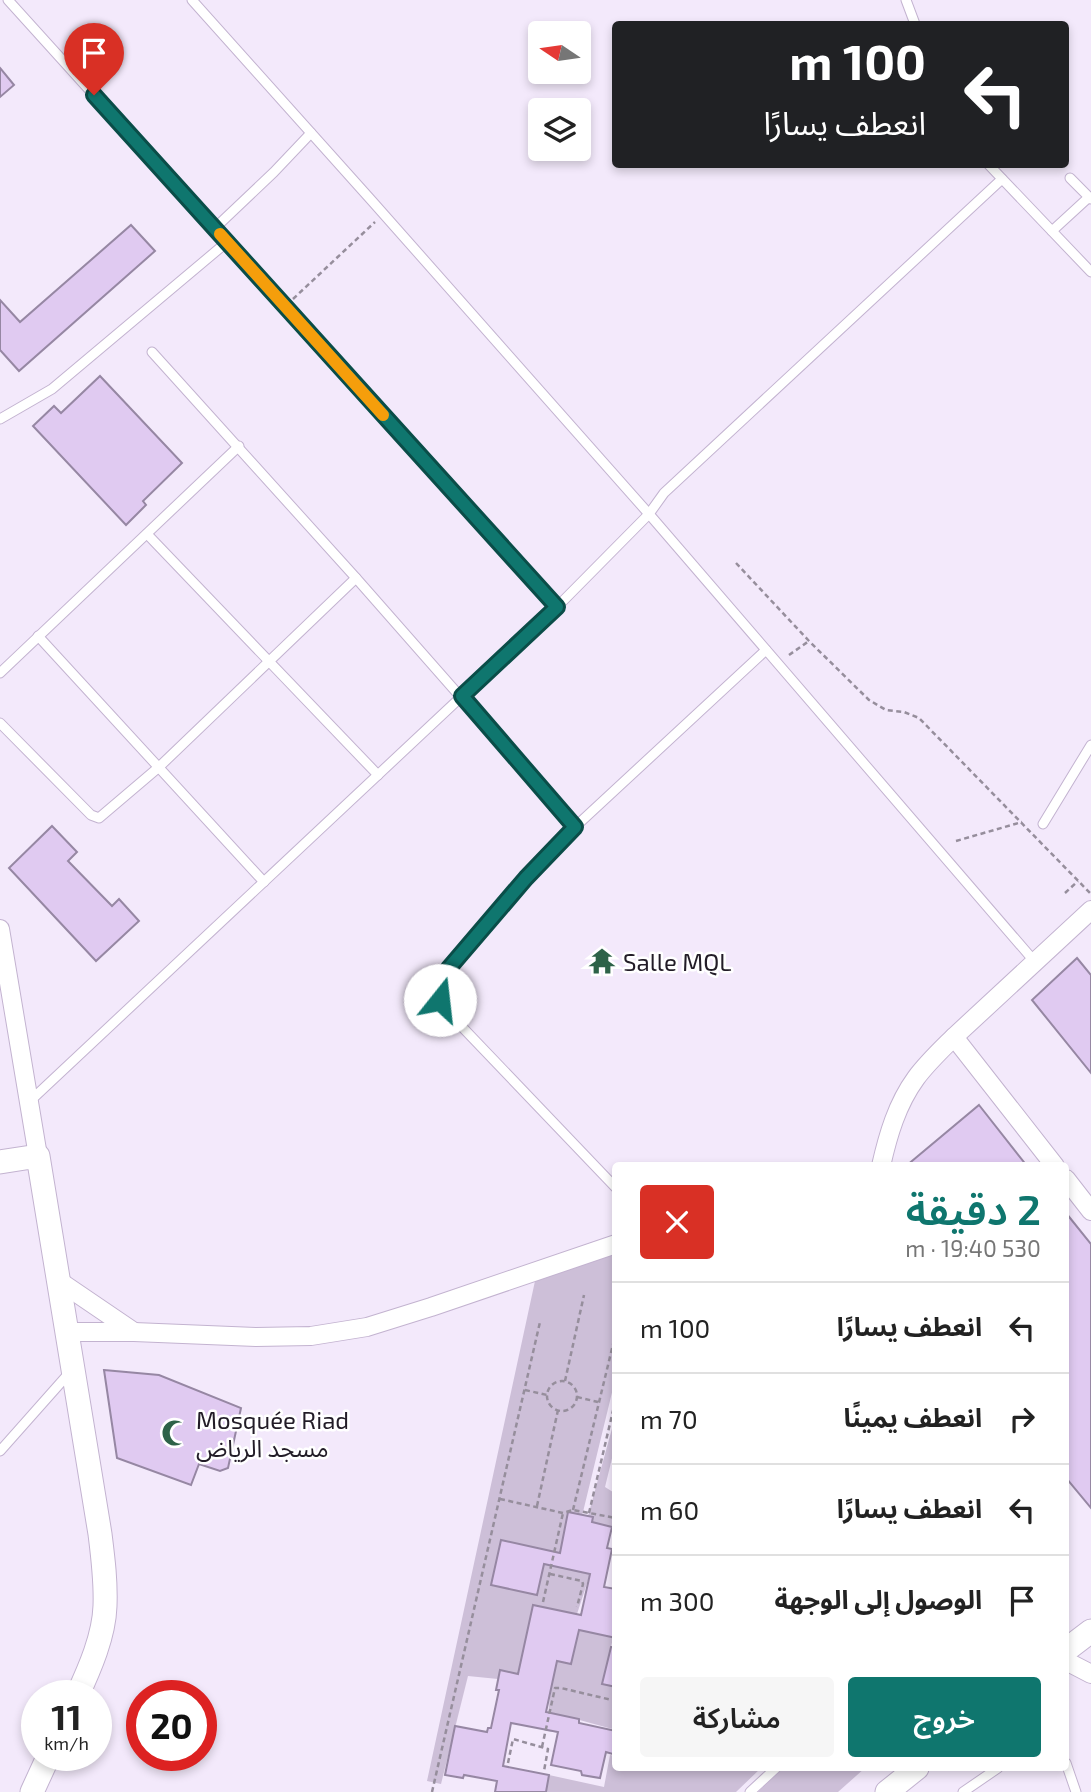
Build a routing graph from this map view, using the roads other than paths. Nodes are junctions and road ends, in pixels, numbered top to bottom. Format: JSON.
{"nodes":[{"id":1,"x":8,"y":0,"type":"edge"},
{"id":2,"x":192,"y":0,"type":"edge"},
{"id":3,"x":906,"y":0,"type":"edge"},
{"id":4,"x":914,"y":21,"type":"edge"},
{"id":5,"x":310,"y":132,"type":"junction"},
{"id":6,"x":992,"y":168,"type":"edge"},
{"id":7,"x":1070,"y":177,"type":"dead end"},
{"id":8,"x":1002,"y":179,"type":"junction"},
{"id":9,"x":1090,"y":198,"type":"edge"},
{"id":10,"x":215,"y":228,"type":"junction"},
{"id":11,"x":1052,"y":231,"type":"junction"},
{"id":12,"x":227,"y":242,"type":"junction"},
{"id":13,"x":1091,"y":272,"type":"edge"},
{"id":14,"x":152,"y":352,"type":"dead end"},
{"id":15,"x":0,"y":419,"type":"edge"},
{"id":16,"x":239,"y":446,"type":"junction"},
{"id":17,"x":649,"y":514,"type":"junction"},
{"id":18,"x":147,"y":534,"type":"junction"},
{"id":19,"x":356,"y":578,"type":"junction"},
{"id":20,"x":557,"y":607,"type":"junction"},
{"id":21,"x":38,"y":636,"type":"junction"},
{"id":22,"x":766,"y":650,"type":"junction"},
{"id":23,"x":269,"y":661,"type":"junction"},
{"id":24,"x":0,"y":673,"type":"edge"},
{"id":25,"x":462,"y":696,"type":"junction"},
{"id":26,"x":0,"y":723,"type":"edge"},
{"id":27,"x":1091,"y":745,"type":"edge"},
{"id":28,"x":159,"y":767,"type":"junction"},
{"id":29,"x":378,"y":775,"type":"junction"},
{"id":30,"x":1043,"y":824,"type":"dead end"},
{"id":31,"x":575,"y":827,"type":"junction"},
{"id":32,"x":264,"y":882,"type":"junction"},
{"id":33,"x":1091,"y":910,"type":"edge"},
{"id":34,"x":0,"y":929,"type":"edge"},
{"id":35,"x":1035,"y":962,"type":"junction"},
{"id":36,"x":954,"y":1037,"type":"junction"},
{"id":37,"x":29,"y":1101,"type":"junction"},
{"id":38,"x":38,"y":1156,"type":"junction"},
{"id":39,"x":0,"y":1162,"type":"edge"},
{"id":40,"x":882,"y":1162,"type":"edge"},
{"id":41,"x":1052,"y":1162,"type":"edge"},
{"id":42,"x":1069,"y":1183,"type":"edge"},
{"id":43,"x":612,"y":1184,"type":"edge"},
{"id":44,"x":1091,"y":1211,"type":"edge"},
{"id":45,"x":612,"y":1245,"type":"edge"},
{"id":46,"x":59,"y":1281,"type":"junction"},
{"id":47,"x":68,"y":1332,"type":"junction"},
{"id":48,"x":134,"y":1332,"type":"junction"},
{"id":49,"x":74,"y":1368,"type":"junction"},
{"id":50,"x":0,"y":1451,"type":"edge"},
{"id":51,"x":1091,"y":1631,"type":"edge"},
{"id":52,"x":1069,"y":1648,"type":"edge"},
{"id":53,"x":1069,"y":1663,"type":"edge"},
{"id":54,"x":1091,"y":1674,"type":"edge"},
{"id":55,"x":85,"y":1680,"type":"edge"},
{"id":56,"x":42,"y":1771,"type":"edge"},
{"id":57,"x":773,"y":1771,"type":"edge"},
{"id":58,"x":994,"y":1771,"type":"edge"},
{"id":59,"x":1069,"y":1771,"type":"edge"},
{"id":60,"x":32,"y":1792,"type":"edge"},
{"id":61,"x":750,"y":1792,"type":"edge"},
{"id":62,"x":963,"y":1792,"type":"edge"},
{"id":63,"x":1076,"y":1792,"type":"edge"}],
"edges":[{"from":1,"to":10,"type":"lane"},
{"from":2,"to":5,"type":"lane"},
{"from":3,"to":4,"type":"lane"},
{"from":5,"to":10,"type":"lane"},
{"from":5,"to":17,"type":"lane"},
{"from":6,"to":8,"type":"lane"},
{"from":7,"to":9,"type":"lane"},
{"from":8,"to":11,"type":"lane"},
{"from":8,"to":17,"type":"lane"},
{"from":9,"to":11,"type":"lane"},
{"from":10,"to":12,"type":"lane"},
{"from":11,"to":13,"type":"lane"},
{"from":12,"to":15,"type":"lane"},
{"from":12,"to":20,"type":"lane"},
{"from":14,"to":16,"type":"lane"},
{"from":16,"to":18,"type":"lane"},
{"from":16,"to":19,"type":"lane"},
{"from":17,"to":20,"type":"lane"},
{"from":17,"to":22,"type":"lane"},
{"from":18,"to":21,"type":"lane"},
{"from":18,"to":23,"type":"lane"},
{"from":19,"to":23,"type":"lane"},
{"from":19,"to":25,"type":"lane"},
{"from":20,"to":25,"type":"lane"},
{"from":21,"to":24,"type":"lane"},
{"from":21,"to":28,"type":"lane"},
{"from":22,"to":31,"type":"lane"},
{"from":22,"to":35,"type":"lane"},
{"from":23,"to":28,"type":"lane"},
{"from":23,"to":29,"type":"lane"},
{"from":25,"to":29,"type":"lane"},
{"from":25,"to":31,"type":"lane"},
{"from":26,"to":28,"type":"lane"},
{"from":27,"to":30,"type":"lane"},
{"from":28,"to":32,"type":"lane"},
{"from":29,"to":32,"type":"lane"},
{"from":31,"to":43,"type":"lane"},
{"from":32,"to":37,"type":"lane"},
{"from":33,"to":35,"type":"street"},
{"from":34,"to":37,"type":"street"},
{"from":35,"to":36,"type":"street"},
{"from":36,"to":40,"type":"street"},
{"from":36,"to":41,"type":"street"},
{"from":37,"to":38,"type":"street"},
{"from":38,"to":39,"type":"street"},
{"from":38,"to":46,"type":"street"},
{"from":42,"to":44,"type":"street"},
{"from":45,"to":48,"type":"street"},
{"from":46,"to":47,"type":"street"},
{"from":46,"to":48,"type":"street"},
{"from":47,"to":48,"type":"street"},
{"from":47,"to":49,"type":"street"},
{"from":49,"to":50,"type":"lane"},
{"from":49,"to":55,"type":"street"},
{"from":51,"to":52,"type":"street"},
{"from":53,"to":54,"type":"street"},
{"from":56,"to":60,"type":"street"},
{"from":57,"to":61,"type":"lane"},
{"from":58,"to":62,"type":"lane"},
{"from":59,"to":63,"type":"lane"}]}
